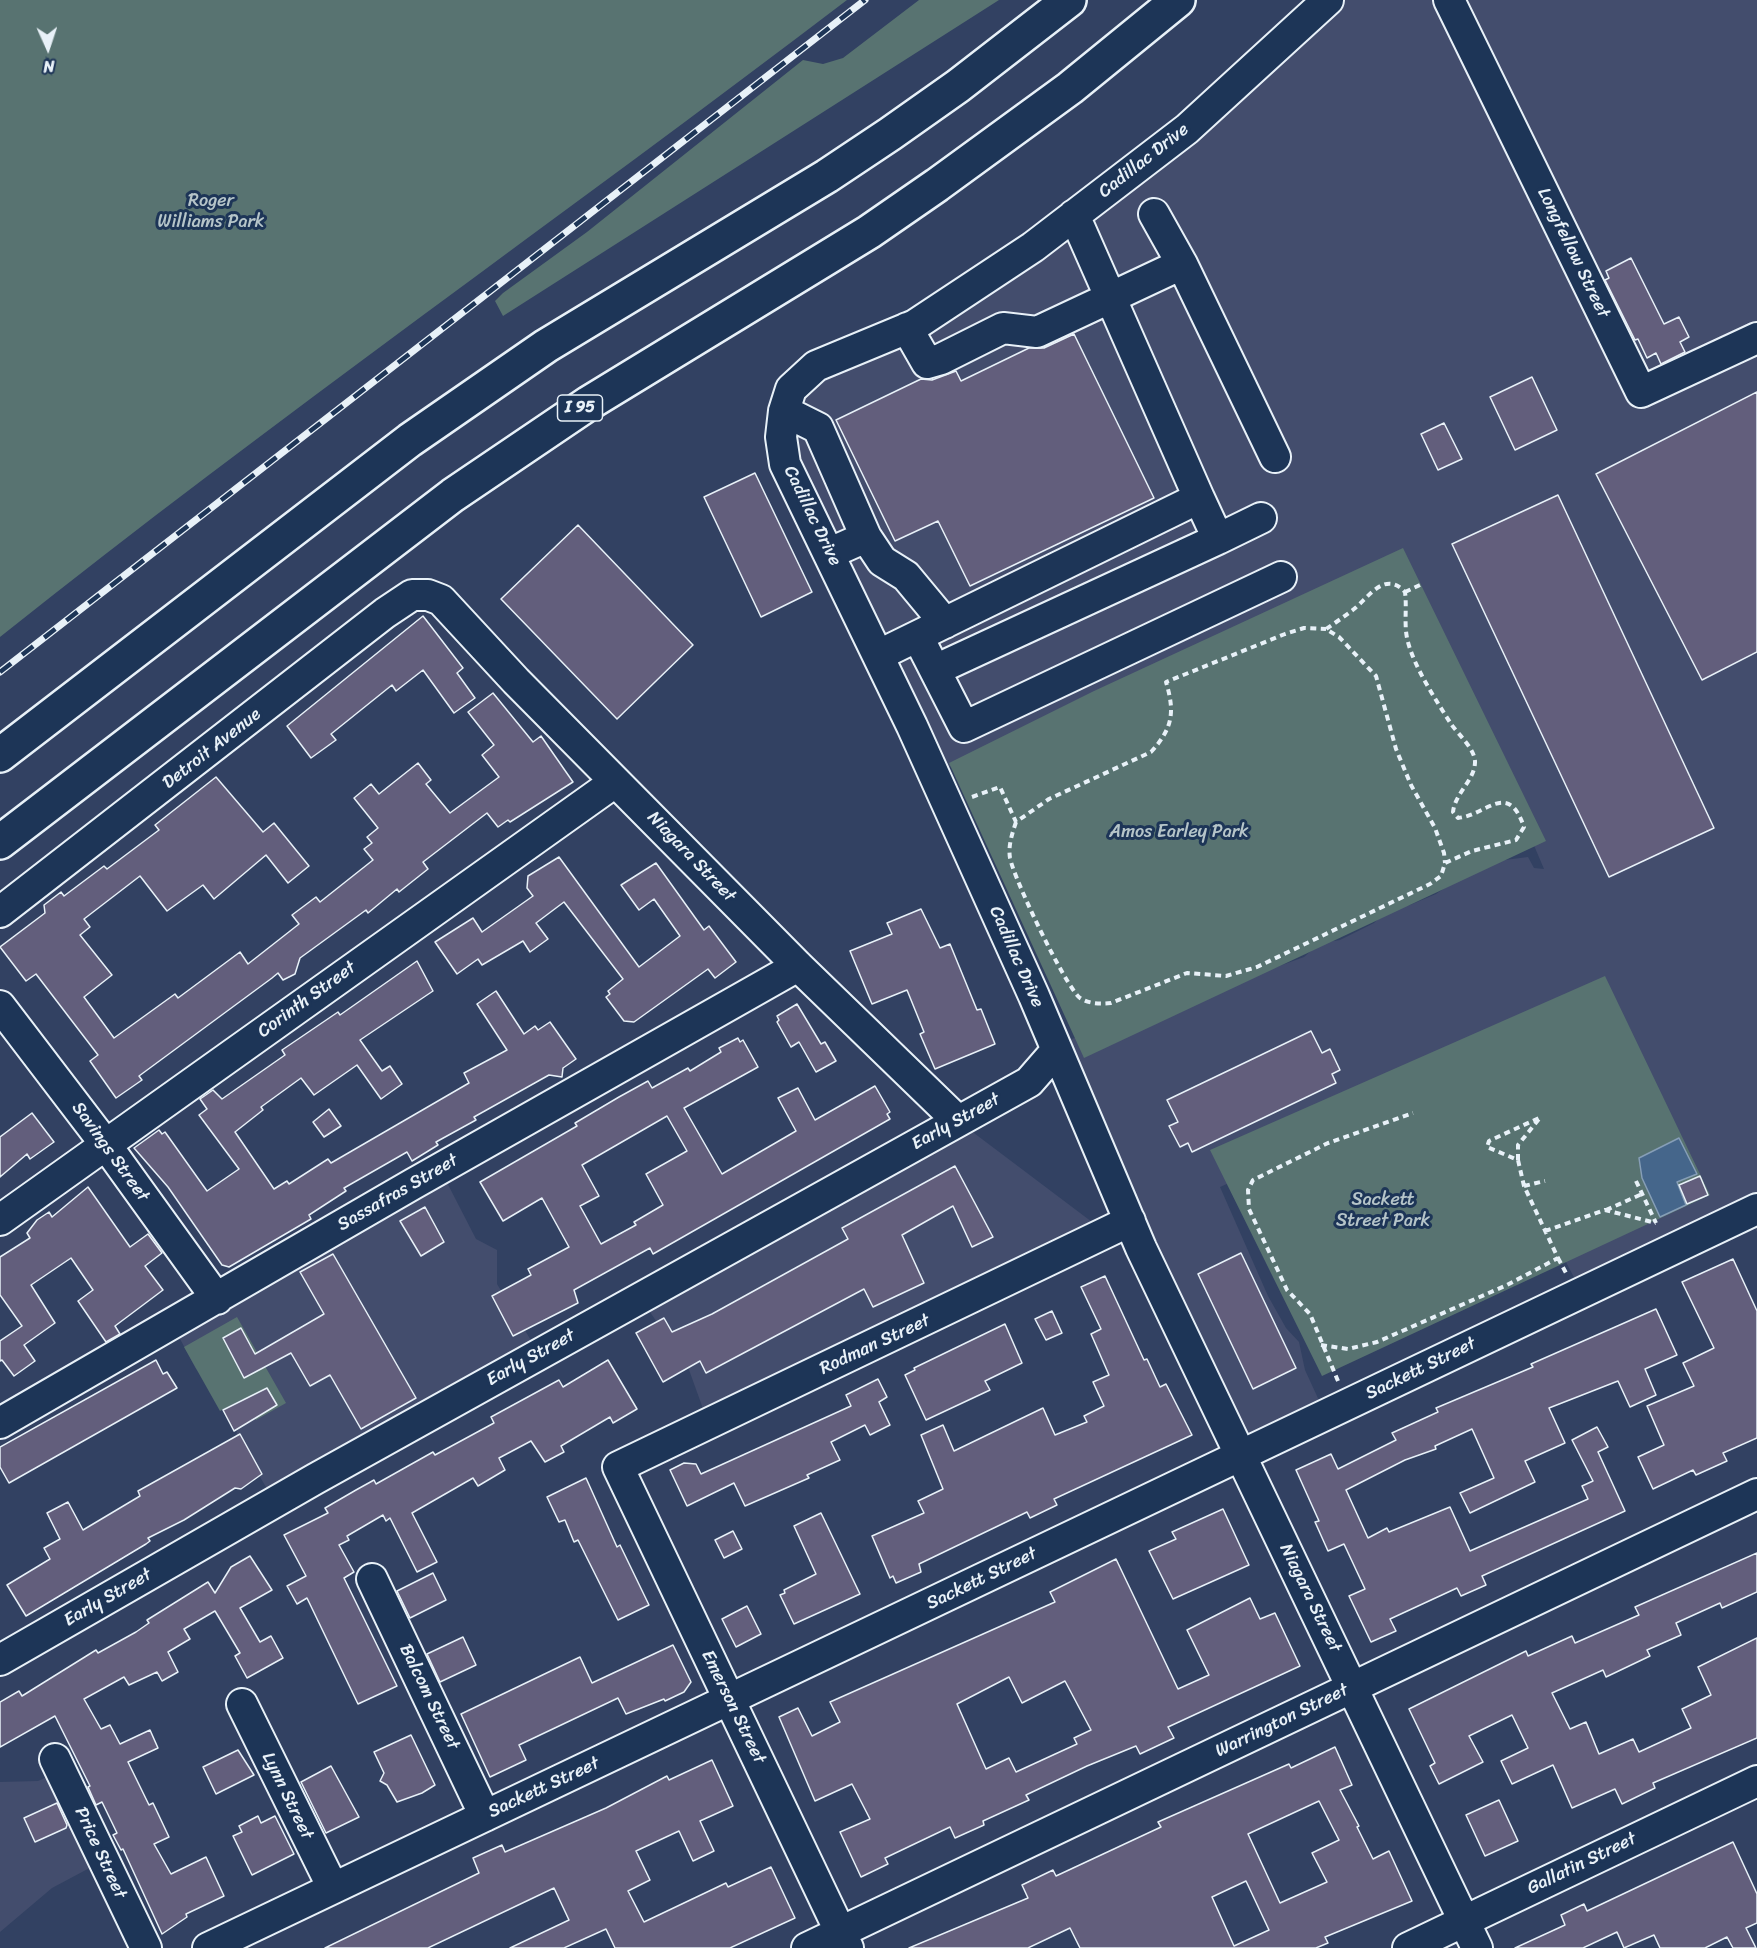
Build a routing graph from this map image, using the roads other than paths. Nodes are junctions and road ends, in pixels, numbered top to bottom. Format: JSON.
{"nodes":[{"id":1,"x":1069,"y":0,"type":"edge"},
{"id":2,"x":1178,"y":0,"type":"edge"},
{"id":3,"x":1328,"y":0,"type":"edge"},
{"id":4,"x":1449,"y":0,"type":"edge"},
{"id":5,"x":1154,"y":214,"type":"dead end"},
{"id":6,"x":1074,"y":215,"type":"junction"},
{"id":7,"x":1182,"y":264,"type":"junction"},
{"id":8,"x":1111,"y":298,"type":"junction"},
{"id":9,"x":907,"y":328,"type":"junction"},
{"id":10,"x":1037,"y":332,"type":"junction"},
{"id":11,"x":1757,"y":338,"type":"edge"},
{"id":12,"x":963,"y":371,"type":"dead end"},
{"id":13,"x":784,"y":411,"type":"junction"},
{"id":14,"x":1275,"y":457,"type":"dead end"},
{"id":15,"x":1199,"y":498,"type":"junction"},
{"id":16,"x":1261,"y":519,"type":"dead end"},
{"id":17,"x":866,"y":537,"type":"junction"},
{"id":18,"x":1218,"y":539,"type":"junction"},
{"id":19,"x":830,"y":554,"type":"junction"},
{"id":20,"x":1281,"y":577,"type":"dead end"},
{"id":21,"x":428,"y":595,"type":"joint"},
{"id":22,"x":945,"y":623,"type":"junction"},
{"id":23,"x":918,"y":637,"type":"junction"},
{"id":24,"x":879,"y":655,"type":"junction"},
{"id":25,"x":935,"y":670,"type":"junction"},
{"id":26,"x":0,"y":755,"type":"edge"},
{"id":27,"x":615,"y":782,"type":"junction"},
{"id":28,"x":0,"y":842,"type":"edge"},
{"id":29,"x":0,"y":912,"type":"edge"},
{"id":30,"x":798,"y":966,"type":"junction"},
{"id":31,"x":0,"y":1006,"type":"edge"},
{"id":32,"x":1056,"y":1051,"type":"junction"},
{"id":33,"x":957,"y":1120,"type":"junction"},
{"id":34,"x":106,"y":1144,"type":"junction"},
{"id":35,"x":1756,"y":1212,"type":"edge"},
{"id":36,"x":0,"y":1220,"type":"edge"},
{"id":37,"x":1136,"y":1234,"type":"junction"},
{"id":38,"x":217,"y":1299,"type":"junction"},
{"id":39,"x":0,"y":1423,"type":"edge"},
{"id":40,"x":1241,"y":1455,"type":"junction"},
{"id":41,"x":618,"y":1467,"type":"joint"},
{"id":42,"x":1757,"y":1494,"type":"edge"},
{"id":43,"x":372,"y":1579,"type":"dead end"},
{"id":44,"x":0,"y":1660,"type":"edge"},
{"id":45,"x":1353,"y":1688,"type":"junction"},
{"id":46,"x":729,"y":1700,"type":"junction"},
{"id":47,"x":242,"y":1704,"type":"dead end"},
{"id":48,"x":55,"y":1759,"type":"dead end"},
{"id":49,"x":1757,"y":1781,"type":"edge"},
{"id":50,"x":486,"y":1816,"type":"junction"},
{"id":51,"x":333,"y":1888,"type":"junction"},
{"id":52,"x":1464,"y":1921,"type":"junction"},
{"id":53,"x":844,"y":1940,"type":"edge"},
{"id":54,"x":146,"y":1948,"type":"edge"},
{"id":55,"x":208,"y":1948,"type":"edge"},
{"id":56,"x":807,"y":1948,"type":"edge"},
{"id":57,"x":1408,"y":1948,"type":"edge"},
{"id":58,"x":1477,"y":1948,"type":"edge"}],
"edges":[{"from":1,"to":26,"type":"highway"},
{"from":2,"to":28,"type":"highway","number":"I 95"},
{"from":3,"to":6,"type":"street","name":"Cadillac Drive"},
{"from":4,"to":11,"type":"street","name":"Longfellow Street"},
{"from":5,"to":7,"type":"street"},
{"from":6,"to":8,"type":"street"},
{"from":6,"to":9,"type":"street","name":"Cadillac Drive"},
{"from":7,"to":8,"type":"street"},
{"from":7,"to":14,"type":"street"},
{"from":8,"to":10,"type":"street"},
{"from":8,"to":15,"type":"street"},
{"from":9,"to":10,"type":"street"},
{"from":9,"to":13,"type":"street","name":"Cadillac Drive"},
{"from":10,"to":12,"type":"street"},
{"from":13,"to":17,"type":"street"},
{"from":13,"to":19,"type":"street","name":"Cadillac Drive"},
{"from":15,"to":18,"type":"street"},
{"from":15,"to":22,"type":"street"},
{"from":16,"to":18,"type":"street"},
{"from":17,"to":19,"type":"street"},
{"from":17,"to":22,"type":"street"},
{"from":18,"to":25,"type":"street"},
{"from":19,"to":24,"type":"street","name":"Cadillac Drive"},
{"from":20,"to":25,"type":"street"},
{"from":21,"to":27,"type":"street","name":"Niagara Street"},
{"from":21,"to":29,"type":"street","name":"Detroit Avenue"},
{"from":22,"to":23,"type":"street"},
{"from":23,"to":24,"type":"street"},
{"from":23,"to":25,"type":"street"},
{"from":24,"to":32,"type":"street","name":"Cadillac Drive"},
{"from":27,"to":30,"type":"street","name":"Niagara Street"},
{"from":27,"to":34,"type":"street","name":"Corinth Street"},
{"from":30,"to":33,"type":"street","name":"Niagara Street"},
{"from":30,"to":38,"type":"street","name":"Sassafras Street"},
{"from":31,"to":34,"type":"street","name":"Savings Street"},
{"from":32,"to":33,"type":"street","name":"Early Street"},
{"from":32,"to":37,"type":"street","name":"Cadillac Drive"},
{"from":33,"to":44,"type":"street","name":"Early Street"},
{"from":34,"to":36,"type":"street","name":"Corinth Street"},
{"from":34,"to":38,"type":"street","name":"Savings Street"},
{"from":35,"to":40,"type":"street","name":"Sackett Street"},
{"from":37,"to":40,"type":"street","name":"Niagara Street"},
{"from":37,"to":41,"type":"street","name":"Rodman Street"},
{"from":38,"to":39,"type":"street","name":"Sassafras Street"},
{"from":40,"to":45,"type":"street","name":"Niagara Street"},
{"from":40,"to":46,"type":"street","name":"Sackett Street"},
{"from":41,"to":46,"type":"street","name":"Emerson Street"},
{"from":42,"to":45,"type":"street","name":"Warrington Street"},
{"from":43,"to":50,"type":"street","name":"Balcom Street"},
{"from":45,"to":52,"type":"street","name":"Niagara Street"},
{"from":45,"to":53,"type":"street","name":"Warrington Street"},
{"from":46,"to":50,"type":"street","name":"Sackett Street"},
{"from":46,"to":53,"type":"street","name":"Emerson Street"},
{"from":47,"to":51,"type":"street","name":"Lynn Street"},
{"from":48,"to":54,"type":"street","name":"Price Street"},
{"from":49,"to":52,"type":"street","name":"Gallatin Street"},
{"from":50,"to":51,"type":"street","name":"Sackett Street"},
{"from":51,"to":55,"type":"street","name":"Sackett Street"},
{"from":52,"to":57,"type":"street","name":"Gallatin Street"},
{"from":52,"to":58,"type":"street","name":"Niagara Street"},
{"from":53,"to":56,"type":"street","name":"Warrington Street"}]}
